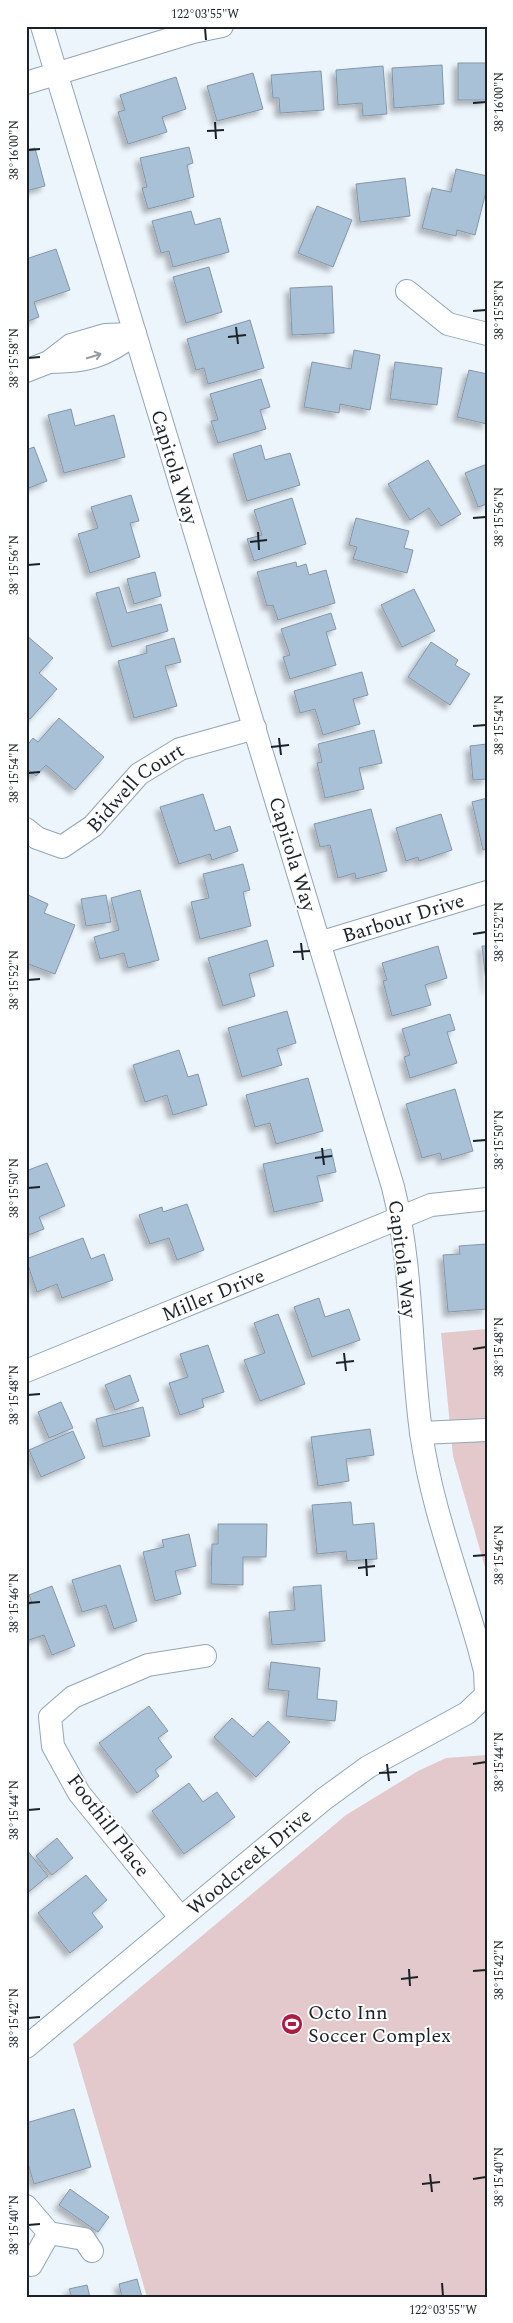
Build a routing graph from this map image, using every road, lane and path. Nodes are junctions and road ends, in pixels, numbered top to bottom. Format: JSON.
{"nodes":[{"id":1,"x":42,"y":26,"type":"edge"},
{"id":2,"x":222,"y":26,"type":"edge"},
{"id":3,"x":56,"y":74,"type":"junction"},
{"id":4,"x":26,"y":83,"type":"edge"},
{"id":5,"x":406,"y":291,"type":"dead end"},
{"id":6,"x":135,"y":334,"type":"junction"},
{"id":7,"x":487,"y":334,"type":"edge"},
{"id":8,"x":26,"y":371,"type":"edge"},
{"id":9,"x":255,"y":728,"type":"junction"},
{"id":10,"x":26,"y":828,"type":"edge"},
{"id":11,"x":487,"y":892,"type":"edge"},
{"id":12,"x":319,"y":943,"type":"junction"},
{"id":13,"x":487,"y":1199,"type":"edge"},
{"id":14,"x":400,"y":1217,"type":"junction"},
{"id":15,"x":26,"y":1371,"type":"edge"},
{"id":16,"x":487,"y":1430,"type":"edge"},
{"id":17,"x":421,"y":1433,"type":"junction"},
{"id":18,"x":206,"y":1656,"type":"dead end"},
{"id":19,"x":486,"y":1695,"type":"edge"},
{"id":20,"x":180,"y":1917,"type":"junction"},
{"id":21,"x":26,"y":2048,"type":"edge"},
{"id":22,"x":26,"y":2206,"type":"edge"},
{"id":23,"x":49,"y":2232,"type":"junction"},
{"id":24,"x":92,"y":2251,"type":"dead end"},
{"id":25,"x":31,"y":2265,"type":"dead end"}],
"edges":[{"from":1,"to":3,"type":"street","name":"Capitola Way"},
{"from":2,"to":3,"type":"street"},
{"from":3,"to":4,"type":"street"},
{"from":3,"to":6,"type":"street","name":"Capitola Way"},
{"from":5,"to":7,"type":"street"},
{"from":6,"to":8,"type":"street"},
{"from":6,"to":9,"type":"street","name":"Capitola Way"},
{"from":9,"to":10,"type":"street","name":"Bidwell Court"},
{"from":9,"to":12,"type":"street","name":"Capitola Way"},
{"from":11,"to":12,"type":"street","name":"Barbour Drive"},
{"from":12,"to":14,"type":"street","name":"Capitola Way"},
{"from":13,"to":14,"type":"street","name":"Miller Drive"},
{"from":14,"to":15,"type":"street","name":"Miller Drive"},
{"from":14,"to":17,"type":"street","name":"Capitola Way"},
{"from":16,"to":17,"type":"street"},
{"from":17,"to":19,"type":"street","name":"Capitola Way"},
{"from":18,"to":20,"type":"street","name":"Foothill Place"},
{"from":19,"to":20,"type":"street","name":"Woodcreek Drive"},
{"from":20,"to":21,"type":"street","name":"Woodcreek Drive"},
{"from":22,"to":23,"type":"street"},
{"from":23,"to":24,"type":"street"},
{"from":23,"to":25,"type":"street"}]}
